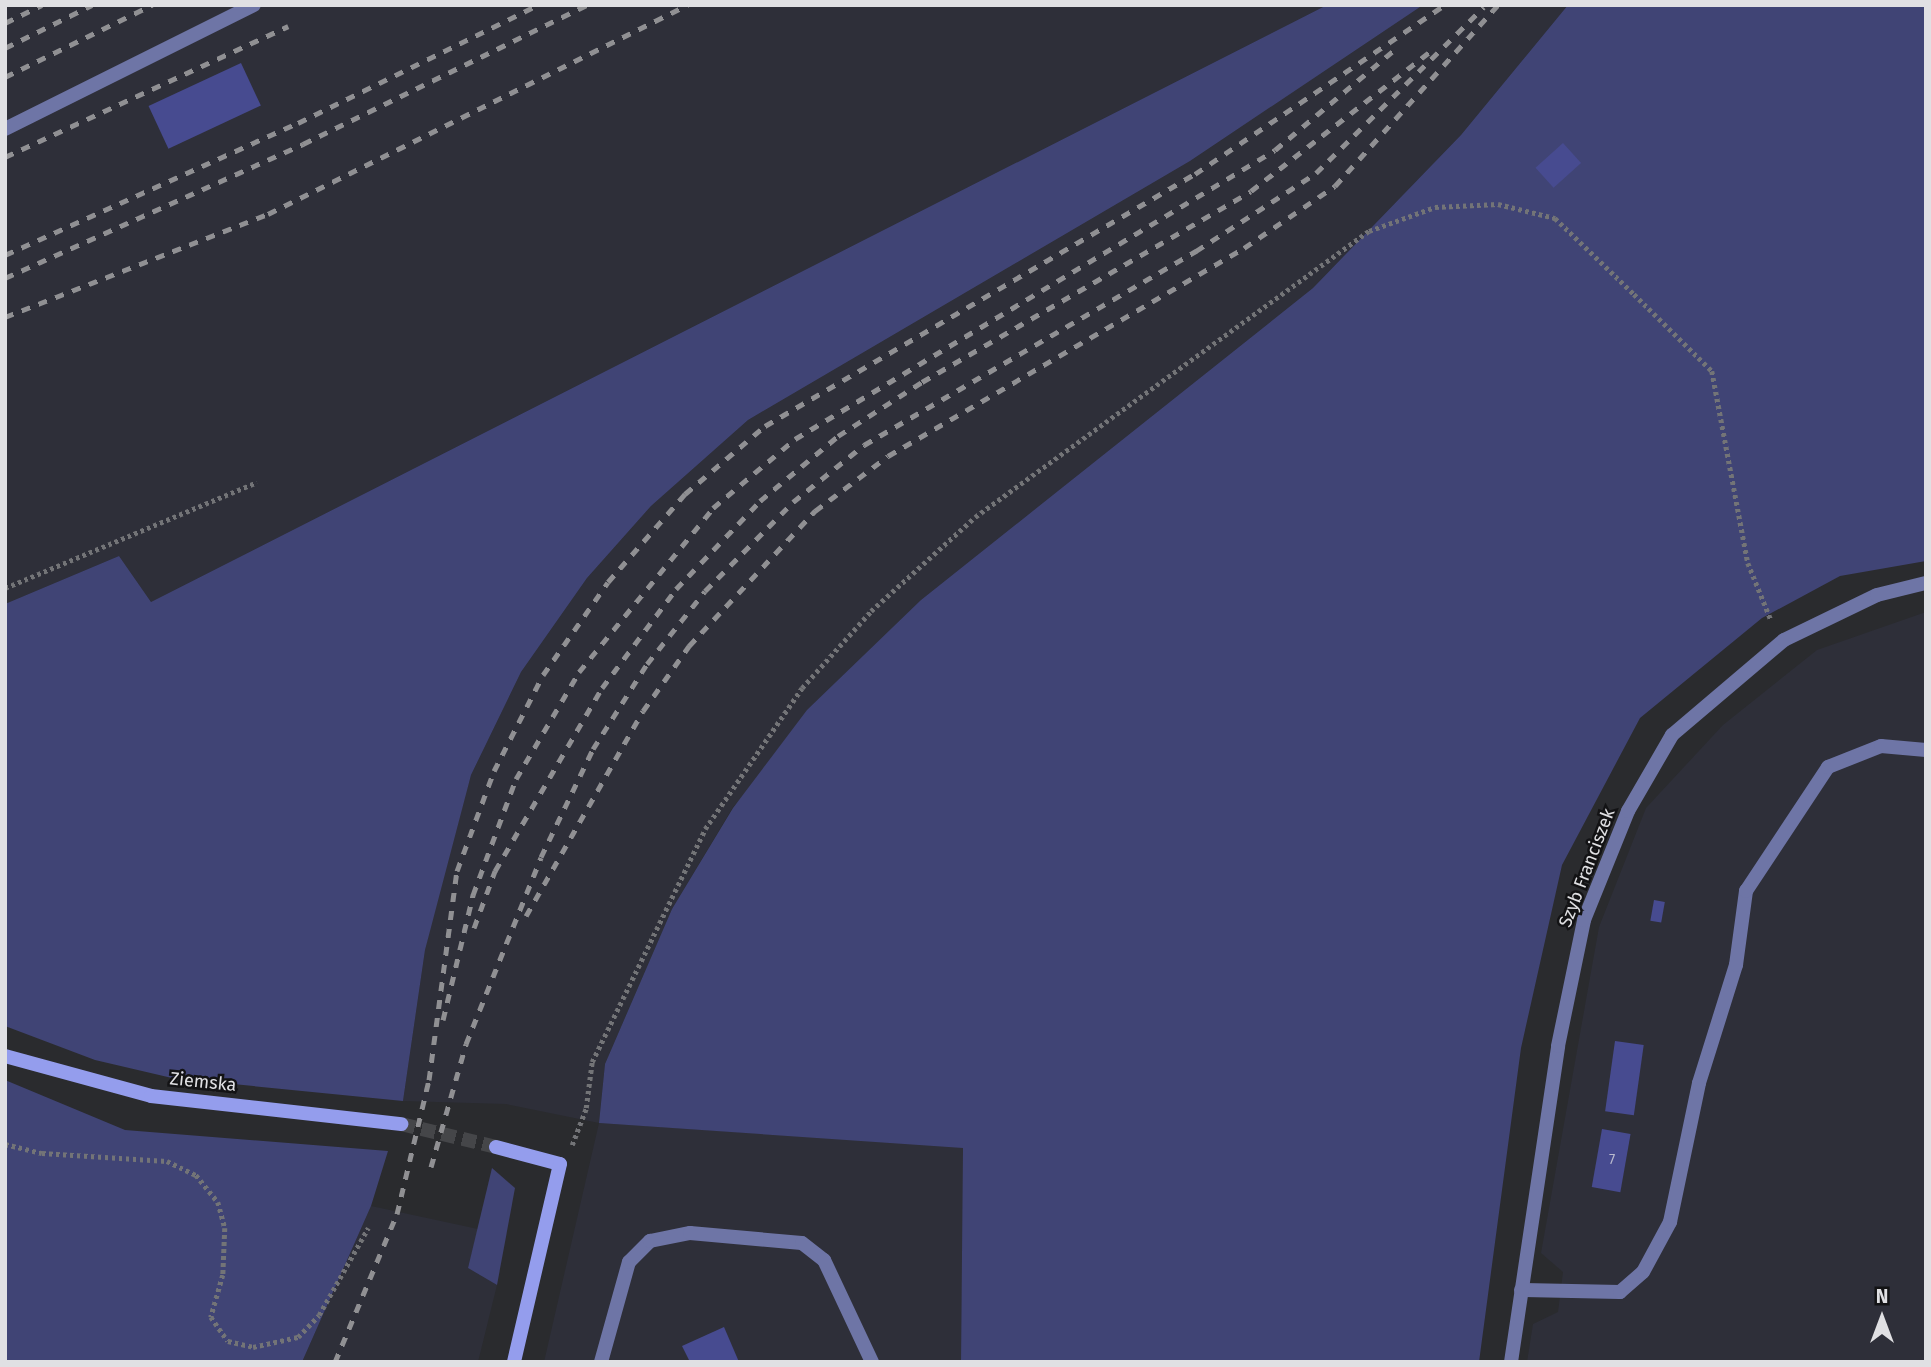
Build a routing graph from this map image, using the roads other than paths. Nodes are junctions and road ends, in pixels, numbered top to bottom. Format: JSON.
{"nodes":[{"id":1,"x":254,"y":5,"type":"edge"},
{"id":2,"x":5,"y":129,"type":"edge"},
{"id":3,"x":1926,"y":583,"type":"edge"},
{"id":4,"x":1926,"y":750,"type":"edge"},
{"id":5,"x":5,"y":1056,"type":"edge"},
{"id":6,"x":401,"y":1124,"type":"tunnel mouth"},
{"id":7,"x":496,"y":1147,"type":"tunnel mouth"},
{"id":8,"x":1521,"y":1290,"type":"junction"},
{"id":9,"x":514,"y":1362,"type":"edge"},
{"id":10,"x":601,"y":1362,"type":"edge"},
{"id":11,"x":872,"y":1362,"type":"edge"},
{"id":12,"x":1511,"y":1362,"type":"edge"}],
"edges":[{"from":1,"to":2,"type":"street"},
{"from":3,"to":8,"type":"street","name":"Szyb Franciszek"},
{"from":4,"to":8,"type":"street"},
{"from":5,"to":6,"type":"street","name":"Ziemska"},
{"from":7,"to":9,"type":"street"},
{"from":8,"to":12,"type":"street","name":"Szyb Franciszek"},
{"from":10,"to":11,"type":"street"}]}
